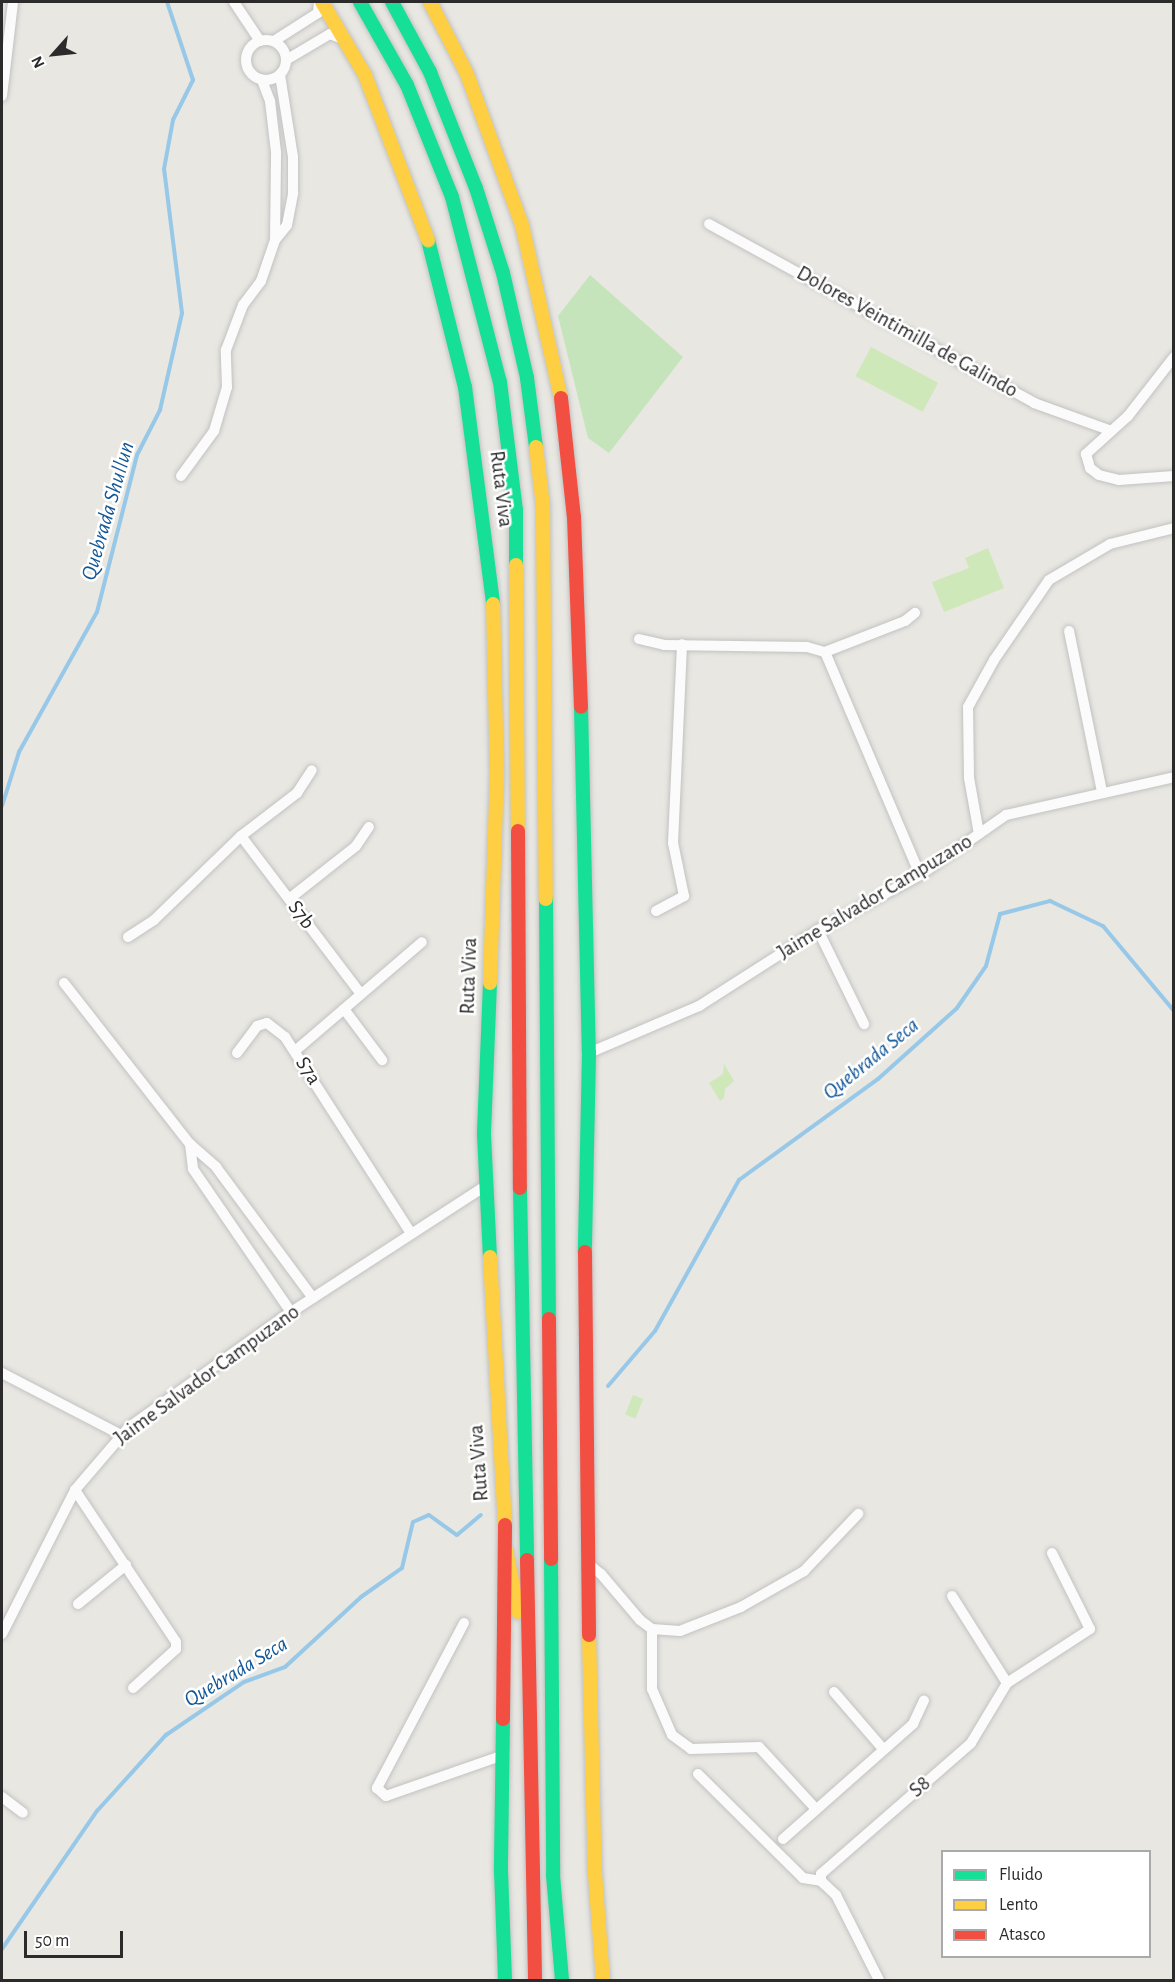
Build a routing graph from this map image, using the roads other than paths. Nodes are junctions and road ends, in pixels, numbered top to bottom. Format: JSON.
{"nodes":[{"id":1,"x":13,"y":2,"type":"edge"},
{"id":2,"x":234,"y":2,"type":"edge"},
{"id":3,"x":321,"y":2,"type":"edge"},
{"id":4,"x":360,"y":2,"type":"edge"},
{"id":5,"x":392,"y":2,"type":"edge"},
{"id":6,"x":430,"y":2,"type":"edge"},
{"id":7,"x":345,"y":40,"type":"junction"},
{"id":8,"x":260,"y":41,"type":"junction"},
{"id":9,"x":274,"y":41,"type":"junction"},
{"id":10,"x":286,"y":60,"type":"junction"},
{"id":11,"x":4,"y":65,"type":"edge"},
{"id":12,"x":280,"y":75,"type":"junction"},
{"id":13,"x":262,"y":80,"type":"junction"},
{"id":14,"x":2,"y":96,"type":"edge"},
{"id":15,"x":709,"y":224,"type":"dead end"},
{"id":16,"x":274,"y":240,"type":"junction"},
{"id":17,"x":1173,"y":357,"type":"edge"},
{"id":18,"x":1109,"y":430,"type":"junction"},
{"id":19,"x":181,"y":476,"type":"dead end"},
{"id":20,"x":1173,"y":476,"type":"edge"},
{"id":21,"x":1173,"y":528,"type":"edge"},
{"id":22,"x":915,"y":613,"type":"dead end"},
{"id":23,"x":1069,"y":630,"type":"dead end"},
{"id":24,"x":639,"y":639,"type":"dead end"},
{"id":25,"x":682,"y":644,"type":"junction"},
{"id":26,"x":825,"y":652,"type":"junction"},
{"id":27,"x":312,"y":770,"type":"dead end"},
{"id":28,"x":1173,"y":777,"type":"edge"},
{"id":29,"x":1102,"y":792,"type":"junction"},
{"id":30,"x":369,"y":826,"type":"dead end"},
{"id":31,"x":979,"y":834,"type":"junction"},
{"id":32,"x":241,"y":836,"type":"junction"},
{"id":33,"x":920,"y":874,"type":"junction"},
{"id":34,"x":289,"y":899,"type":"junction"},
{"id":35,"x":656,"y":912,"type":"dead end"},
{"id":36,"x":818,"y":930,"type":"junction"},
{"id":37,"x":128,"y":937,"type":"dead end"},
{"id":38,"x":422,"y":942,"type":"dead end"},
{"id":39,"x":64,"y":983,"type":"dead end"},
{"id":40,"x":361,"y":994,"type":"junction"},
{"id":41,"x":344,"y":1009,"type":"junction"},
{"id":42,"x":864,"y":1024,"type":"dead end"},
{"id":43,"x":295,"y":1051,"type":"junction"},
{"id":44,"x":237,"y":1053,"type":"dead end"},
{"id":45,"x":589,"y":1053,"type":"junction"},
{"id":46,"x":382,"y":1060,"type":"dead end"},
{"id":47,"x":190,"y":1144,"type":"junction"},
{"id":48,"x":485,"y":1186,"type":"junction"},
{"id":49,"x":411,"y":1233,"type":"junction"},
{"id":50,"x":313,"y":1298,"type":"junction"},
{"id":51,"x":291,"y":1312,"type":"junction"},
{"id":52,"x":2,"y":1373,"type":"edge"},
{"id":53,"x":121,"y":1436,"type":"junction"},
{"id":54,"x":75,"y":1490,"type":"junction"},
{"id":55,"x":858,"y":1514,"type":"dead end"},
{"id":56,"x":506,"y":1550,"type":"junction"},
{"id":57,"x":1052,"y":1553,"type":"dead end"},
{"id":58,"x":587,"y":1563,"type":"junction"},
{"id":59,"x":126,"y":1565,"type":"junction"},
{"id":60,"x":952,"y":1596,"type":"dead end"},
{"id":61,"x":78,"y":1604,"type":"dead end"},
{"id":62,"x":464,"y":1623,"type":"dead end"},
{"id":63,"x":652,"y":1629,"type":"junction"},
{"id":64,"x":2,"y":1634,"type":"edge"},
{"id":65,"x":527,"y":1658,"type":"junction"},
{"id":66,"x":1008,"y":1683,"type":"junction"},
{"id":67,"x":134,"y":1688,"type":"dead end"},
{"id":68,"x":834,"y":1692,"type":"dead end"},
{"id":69,"x":924,"y":1700,"type":"dead end"},
{"id":70,"x":883,"y":1749,"type":"junction"},
{"id":71,"x":504,"y":1755,"type":"junction"},
{"id":72,"x":698,"y":1774,"type":"dead end"},
{"id":73,"x":2,"y":1797,"type":"edge"},
{"id":74,"x":816,"y":1809,"type":"junction"},
{"id":75,"x":23,"y":1813,"type":"dead end"},
{"id":76,"x":783,"y":1839,"type":"dead end"},
{"id":77,"x":821,"y":1881,"type":"junction"},
{"id":78,"x":505,"y":1980,"type":"edge"},
{"id":79,"x":535,"y":1980,"type":"edge"},
{"id":80,"x":562,"y":1980,"type":"edge"},
{"id":81,"x":603,"y":1980,"type":"edge"},
{"id":82,"x":879,"y":1980,"type":"edge"}],
"edges":[{"from":1,"to":11,"type":"street"},
{"from":2,"to":8,"type":"street"},
{"from":3,"to":7,"type":"main road","name":"Ruta Viva"},
{"from":3,"to":9,"type":"street"},
{"from":4,"to":65,"type":"main road","name":"Ruta Viva"},
{"from":5,"to":80,"type":"main road","name":"Ruta Viva"},
{"from":6,"to":45,"type":"main road"},
{"from":7,"to":10,"type":"street"},
{"from":7,"to":48,"type":"main road","name":"Ruta Viva"},
{"from":8,"to":9,"type":"street"},
{"from":8,"to":13,"type":"street"},
{"from":9,"to":10,"type":"street"},
{"from":10,"to":12,"type":"street"},
{"from":11,"to":14,"type":"street"},
{"from":12,"to":13,"type":"street"},
{"from":12,"to":16,"type":"street"},
{"from":13,"to":16,"type":"street"},
{"from":15,"to":18,"type":"street","name":"Dolores Veintimilla de Galindo"},
{"from":16,"to":19,"type":"street"},
{"from":17,"to":18,"type":"street"},
{"from":18,"to":20,"type":"street"},
{"from":21,"to":31,"type":"street"},
{"from":22,"to":26,"type":"street"},
{"from":23,"to":29,"type":"street"},
{"from":24,"to":25,"type":"street"},
{"from":25,"to":26,"type":"street"},
{"from":25,"to":35,"type":"street"},
{"from":26,"to":33,"type":"street"},
{"from":27,"to":32,"type":"street"},
{"from":28,"to":29,"type":"street","name":"Jaime Salvador Campuzano"},
{"from":29,"to":31,"type":"street","name":"Jaime Salvador Campuzano"},
{"from":30,"to":34,"type":"street"},
{"from":31,"to":33,"type":"street","name":"Jaime Salvador Campuzano"},
{"from":32,"to":34,"type":"street","name":"S7b"},
{"from":32,"to":37,"type":"street"},
{"from":33,"to":36,"type":"street","name":"Jaime Salvador Campuzano"},
{"from":34,"to":40,"type":"street","name":"S7b"},
{"from":36,"to":42,"type":"street"},
{"from":36,"to":45,"type":"street","name":"Jaime Salvador Campuzano"},
{"from":38,"to":40,"type":"street","name":"S7a"},
{"from":39,"to":47,"type":"street"},
{"from":40,"to":41,"type":"street","name":"S7a"},
{"from":41,"to":43,"type":"street","name":"S7a"},
{"from":41,"to":46,"type":"street"},
{"from":43,"to":44,"type":"street"},
{"from":43,"to":49,"type":"street","name":"S7a"},
{"from":45,"to":58,"type":"main road"},
{"from":47,"to":50,"type":"street"},
{"from":47,"to":51,"type":"street"},
{"from":48,"to":49,"type":"street","name":"Jaime Salvador Campuzano"},
{"from":48,"to":56,"type":"main road","name":"Ruta Viva"},
{"from":49,"to":50,"type":"street","name":"Jaime Salvador Campuzano"},
{"from":50,"to":51,"type":"street","name":"Jaime Salvador Campuzano"},
{"from":51,"to":53,"type":"street","name":"Jaime Salvador Campuzano"},
{"from":52,"to":53,"type":"street"},
{"from":53,"to":54,"type":"street","name":"Jaime Salvador Campuzano"},
{"from":54,"to":59,"type":"street"},
{"from":54,"to":64,"type":"street","name":"Jaime Salvador Campuzano"},
{"from":55,"to":63,"type":"street"},
{"from":56,"to":65,"type":"main road"},
{"from":56,"to":71,"type":"main road","name":"Ruta Viva"},
{"from":57,"to":66,"type":"street","name":"S8"},
{"from":58,"to":63,"type":"street"},
{"from":58,"to":81,"type":"main road"},
{"from":59,"to":61,"type":"street"},
{"from":59,"to":67,"type":"street"},
{"from":60,"to":66,"type":"street"},
{"from":62,"to":71,"type":"street"},
{"from":63,"to":74,"type":"street"},
{"from":65,"to":79,"type":"main road","name":"Ruta Viva"},
{"from":66,"to":77,"type":"street","name":"S8"},
{"from":68,"to":70,"type":"street"},
{"from":69,"to":70,"type":"street"},
{"from":70,"to":74,"type":"street"},
{"from":71,"to":78,"type":"main road","name":"Ruta Viva"},
{"from":72,"to":77,"type":"street"},
{"from":73,"to":75,"type":"street"},
{"from":74,"to":76,"type":"street"},
{"from":77,"to":82,"type":"street"}]}
